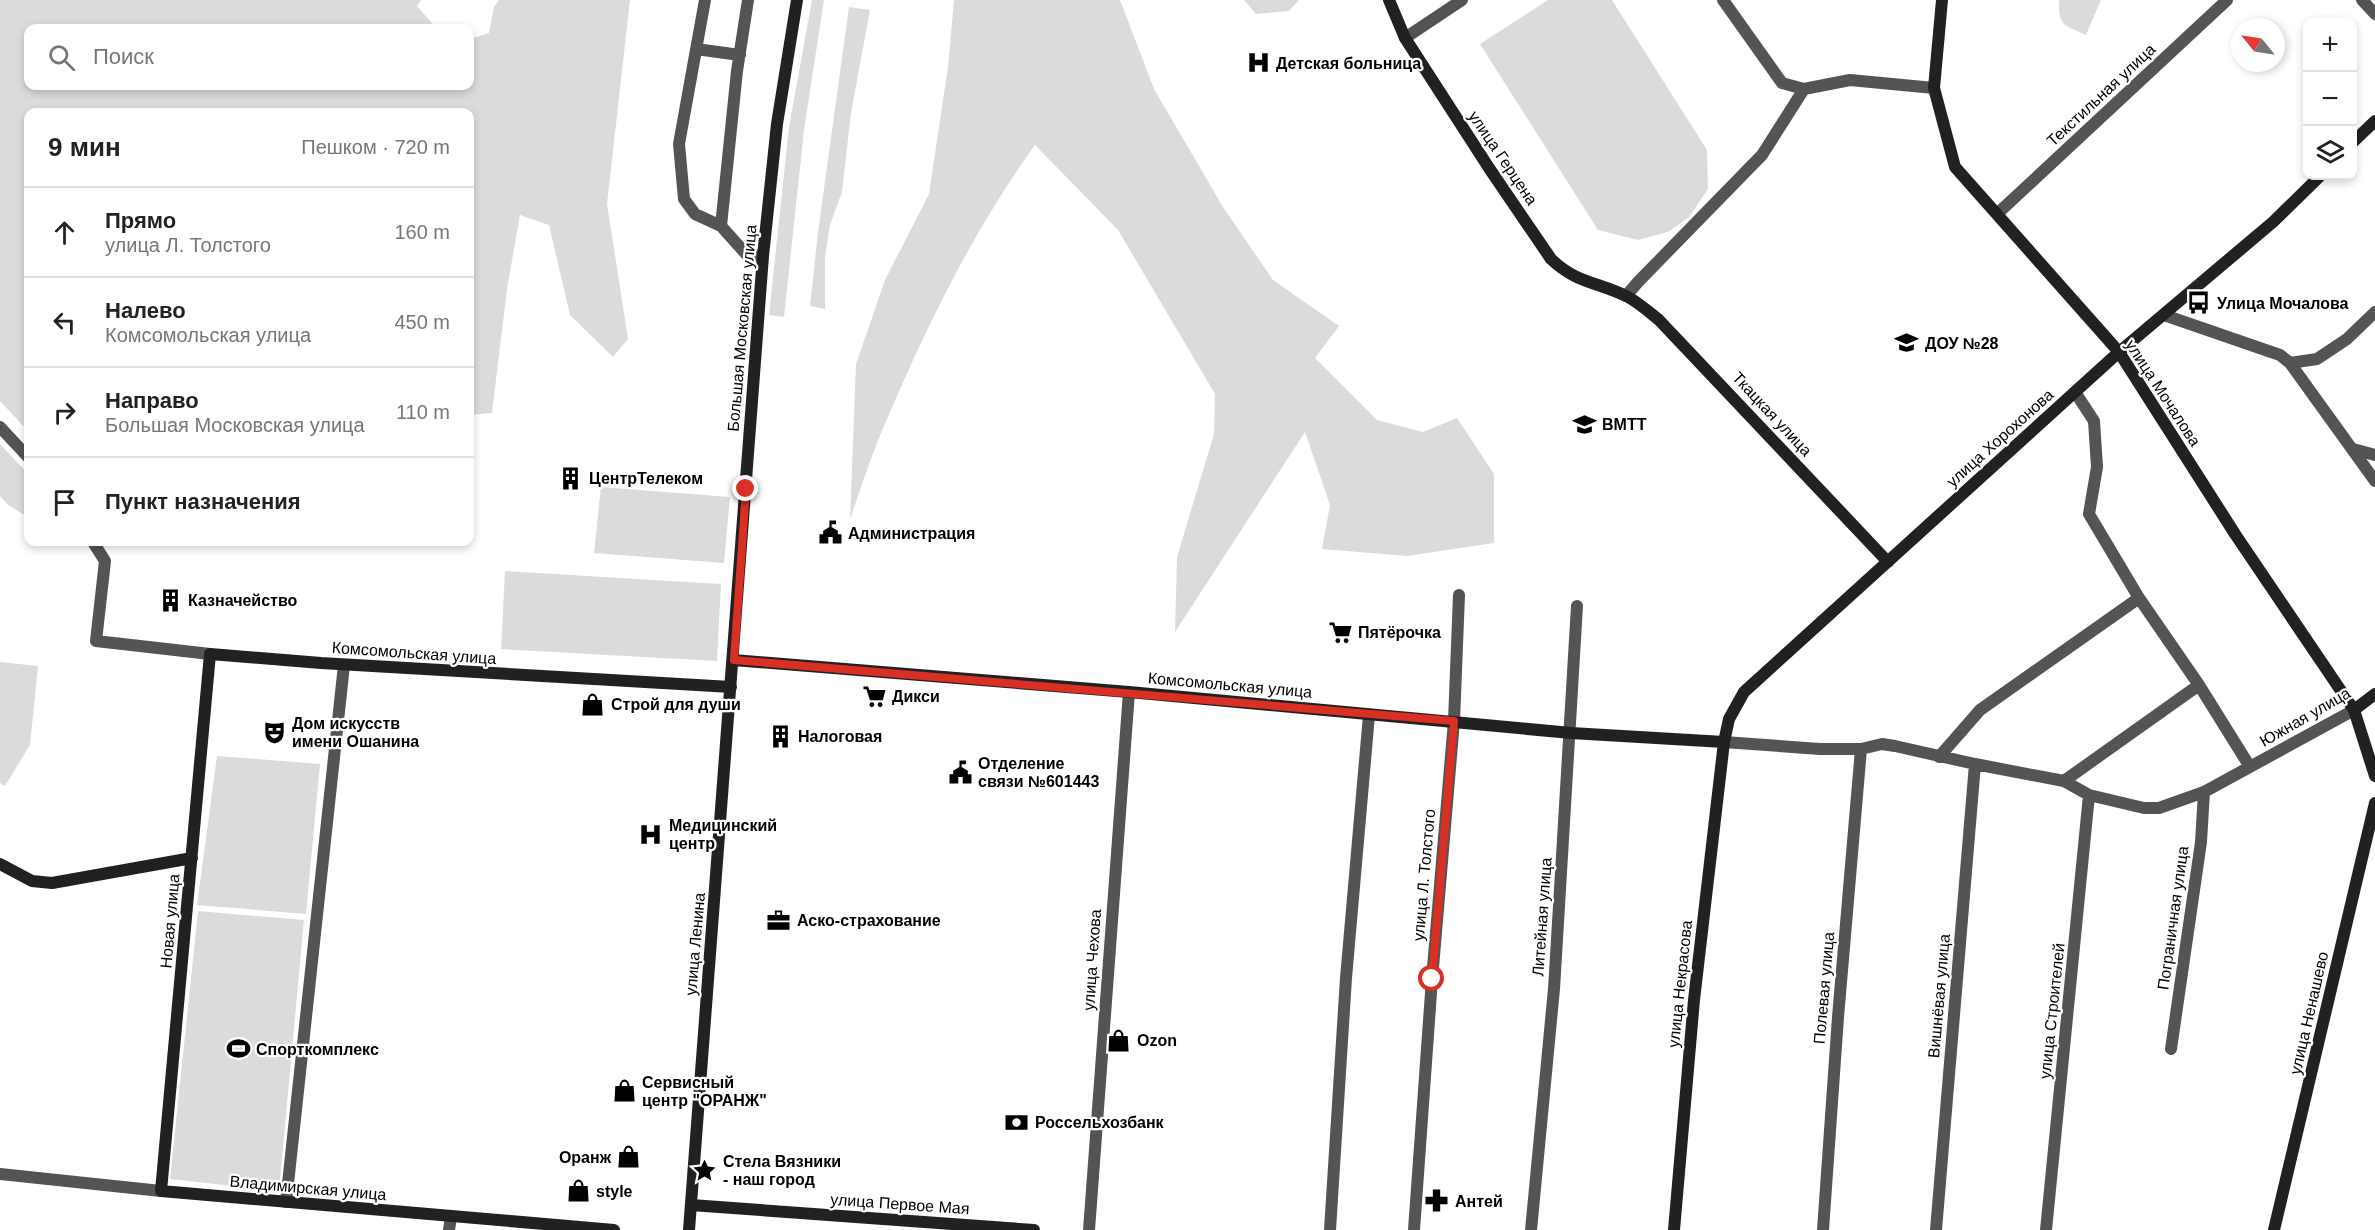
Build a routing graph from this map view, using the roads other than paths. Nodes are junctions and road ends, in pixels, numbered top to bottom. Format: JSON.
{"nodes":[{"id":1,"x":705,"y":0,"type":"edge"},
{"id":2,"x":748,"y":0,"type":"edge"},
{"id":3,"x":797,"y":0,"type":"edge"},
{"id":4,"x":1389,"y":0,"type":"edge"},
{"id":5,"x":1462,"y":0,"type":"edge"},
{"id":6,"x":1723,"y":0,"type":"edge"},
{"id":7,"x":1942,"y":0,"type":"edge"},
{"id":8,"x":2227,"y":0,"type":"edge"},
{"id":9,"x":2362,"y":0,"type":"edge"},
{"id":10,"x":2375,"y":14,"type":"edge"},
{"id":11,"x":1405,"y":38,"type":"junction"},
{"id":12,"x":696,"y":49,"type":"junction"},
{"id":13,"x":740,"y":55,"type":"junction"},
{"id":14,"x":1934,"y":88,"type":"junction"},
{"id":15,"x":1804,"y":89,"type":"junction"},
{"id":16,"x":2375,"y":121,"type":"edge"},
{"id":17,"x":2357,"y":138,"type":"edge"},
{"id":18,"x":2316,"y":180,"type":"edge"},
{"id":19,"x":1997,"y":214,"type":"junction"},
{"id":20,"x":721,"y":226,"type":"junction"},
{"id":21,"x":763,"y":256,"type":"junction"},
{"id":22,"x":1626,"y":296,"type":"junction"},
{"id":23,"x":2375,"y":312,"type":"edge"},
{"id":24,"x":2164,"y":315,"type":"junction"},
{"id":25,"x":2119,"y":352,"type":"junction"},
{"id":26,"x":2290,"y":363,"type":"junction"},
{"id":27,"x":2075,"y":392,"type":"junction"},
{"id":28,"x":0,"y":427,"type":"edge"},
{"id":29,"x":2353,"y":449,"type":"junction"},
{"id":30,"x":24,"y":453,"type":"edge"},
{"id":31,"x":2375,"y":455,"type":"edge"},
{"id":32,"x":2375,"y":481,"type":"edge"},
{"id":33,"x":96,"y":546,"type":"edge"},
{"id":34,"x":1888,"y":562,"type":"junction"},
{"id":35,"x":1459,"y":595,"type":"dead end"},
{"id":36,"x":2139,"y":598,"type":"junction"},
{"id":37,"x":1577,"y":606,"type":"dead end"},
{"id":38,"x":210,"y":654,"type":"junction"},
{"id":39,"x":734,"y":660,"type":"junction"},
{"id":40,"x":344,"y":664,"type":"junction"},
{"id":41,"x":2199,"y":685,"type":"junction"},
{"id":42,"x":731,"y":687,"type":"junction"},
{"id":43,"x":1129,"y":692,"type":"junction"},
{"id":44,"x":2375,"y":694,"type":"edge"},
{"id":45,"x":2354,"y":710,"type":"junction"},
{"id":46,"x":1369,"y":715,"type":"junction"},
{"id":47,"x":1454,"y":721,"type":"junction"},
{"id":48,"x":1571,"y":733,"type":"junction"},
{"id":49,"x":1724,"y":742,"type":"junction"},
{"id":50,"x":1861,"y":749,"type":"junction"},
{"id":51,"x":1939,"y":757,"type":"junction"},
{"id":52,"x":1975,"y":764,"type":"junction"},
{"id":53,"x":2250,"y":767,"type":"junction"},
{"id":54,"x":2375,"y":776,"type":"edge"},
{"id":55,"x":2064,"y":781,"type":"junction"},
{"id":56,"x":2204,"y":792,"type":"junction"},
{"id":57,"x":2089,"y":795,"type":"junction"},
{"id":58,"x":2375,"y":803,"type":"edge"},
{"id":59,"x":192,"y":858,"type":"junction"},
{"id":60,"x":0,"y":864,"type":"edge"},
{"id":61,"x":2170,"y":1048,"type":"dead end"},
{"id":62,"x":0,"y":1174,"type":"edge"},
{"id":63,"x":161,"y":1191,"type":"junction"},
{"id":64,"x":286,"y":1202,"type":"junction"},
{"id":65,"x":691,"y":1205,"type":"junction"},
{"id":66,"x":450,"y":1224,"type":"edge"},
{"id":67,"x":614,"y":1230,"type":"edge"},
{"id":68,"x":689,"y":1230,"type":"edge"},
{"id":69,"x":1034,"y":1230,"type":"edge"},
{"id":70,"x":1089,"y":1230,"type":"edge"},
{"id":71,"x":1330,"y":1230,"type":"edge"},
{"id":72,"x":1414,"y":1230,"type":"edge"},
{"id":73,"x":1531,"y":1230,"type":"edge"},
{"id":74,"x":1674,"y":1230,"type":"edge"},
{"id":75,"x":1823,"y":1230,"type":"edge"},
{"id":76,"x":1936,"y":1230,"type":"edge"},
{"id":77,"x":2046,"y":1230,"type":"edge"},
{"id":78,"x":2274,"y":1230,"type":"edge"}],
"edges":[{"from":1,"to":12,"type":"street"},
{"from":2,"to":13,"type":"street"},
{"from":3,"to":21,"type":"street","name":"Большая Московская улица"},
{"from":4,"to":11,"type":"street","name":"улица Герцена"},
{"from":5,"to":11,"type":"street"},
{"from":6,"to":15,"type":"street"},
{"from":7,"to":14,"type":"street","name":"улица Мочалова"},
{"from":8,"to":19,"type":"street","name":"Текстильная улица"},
{"from":9,"to":10,"type":"street"},
{"from":11,"to":22,"type":"street","name":"улица Герцена"},
{"from":12,"to":13,"type":"street"},
{"from":12,"to":20,"type":"street"},
{"from":13,"to":20,"type":"street"},
{"from":14,"to":15,"type":"street"},
{"from":14,"to":19,"type":"street","name":"улица Мочалова"},
{"from":15,"to":22,"type":"street"},
{"from":16,"to":17,"type":"street"},
{"from":18,"to":24,"type":"street","name":"улица Хорохонова"},
{"from":19,"to":25,"type":"street","name":"улица Мочалова"},
{"from":20,"to":21,"type":"street"},
{"from":21,"to":39,"type":"street","name":"Большая Московская улица"},
{"from":22,"to":34,"type":"street","name":"Ткацкая улица"},
{"from":23,"to":26,"type":"street"},
{"from":24,"to":25,"type":"street","name":"улица Хорохонова"},
{"from":24,"to":26,"type":"street"},
{"from":25,"to":27,"type":"street","name":"улица Хорохонова"},
{"from":25,"to":45,"type":"street","name":"улица Мочалова"},
{"from":26,"to":29,"type":"street"},
{"from":27,"to":34,"type":"street","name":"улица Хорохонова"},
{"from":27,"to":36,"type":"street"},
{"from":28,"to":30,"type":"street"},
{"from":29,"to":31,"type":"street"},
{"from":29,"to":32,"type":"street"},
{"from":33,"to":38,"type":"street","name":"Комсомольская улица"},
{"from":34,"to":49,"type":"street","name":"улица Хорохонова"},
{"from":35,"to":47,"type":"street","name":"улица Л. Толстого"},
{"from":36,"to":41,"type":"street"},
{"from":36,"to":51,"type":"street"},
{"from":37,"to":48,"type":"street","name":"Литейная улица"},
{"from":38,"to":40,"type":"street","name":"Комсомольская улица"},
{"from":38,"to":59,"type":"street","name":"Новая улица"},
{"from":39,"to":42,"type":"street","name":"улица Ленина"},
{"from":39,"to":43,"type":"street","name":"Комсомольская улица"},
{"from":40,"to":42,"type":"street","name":"Комсомольская улица"},
{"from":40,"to":64,"type":"street"},
{"from":41,"to":53,"type":"street"},
{"from":41,"to":55,"type":"street"},
{"from":42,"to":65,"type":"street","name":"улица Ленина"},
{"from":43,"to":46,"type":"street","name":"Комсомольская улица"},
{"from":43,"to":70,"type":"street","name":"улица Чехова"},
{"from":44,"to":45,"type":"street","name":"Южная улица"},
{"from":45,"to":53,"type":"street","name":"Южная улица"},
{"from":45,"to":54,"type":"street","name":"улица Мочалова"},
{"from":46,"to":47,"type":"street","name":"Комсомольская улица"},
{"from":46,"to":71,"type":"street"},
{"from":47,"to":48,"type":"street","name":"Комсомольская улица"},
{"from":47,"to":72,"type":"street","name":"улица Л. Толстого"},
{"from":48,"to":49,"type":"street","name":"Комсомольская улица"},
{"from":48,"to":73,"type":"street","name":"Литейная улица"},
{"from":49,"to":50,"type":"street","name":"Южная улица"},
{"from":49,"to":74,"type":"street","name":"улица Некрасова"},
{"from":50,"to":51,"type":"street","name":"Южная улица"},
{"from":50,"to":75,"type":"street","name":"Полевая улица"},
{"from":51,"to":52,"type":"street","name":"Южная улица"},
{"from":52,"to":55,"type":"street","name":"Южная улица"},
{"from":52,"to":76,"type":"street","name":"Вишнёвая улица"},
{"from":53,"to":56,"type":"street","name":"Южная улица"},
{"from":55,"to":57,"type":"street","name":"Южная улица"},
{"from":56,"to":57,"type":"street","name":"Южная улица"},
{"from":56,"to":61,"type":"street","name":"Пограничная улица"},
{"from":57,"to":77,"type":"street","name":"улица Строителей"},
{"from":58,"to":78,"type":"street","name":"улица Ненашево"},
{"from":59,"to":60,"type":"street"},
{"from":59,"to":63,"type":"street","name":"Новая улица"},
{"from":62,"to":63,"type":"street","name":"Владимирская улица"},
{"from":63,"to":64,"type":"street","name":"Владимирская улица"},
{"from":64,"to":66,"type":"street","name":"Владимирская улица"},
{"from":65,"to":68,"type":"street","name":"улица Ленина"},
{"from":65,"to":69,"type":"street","name":"улица Первое Мая"},
{"from":66,"to":67,"type":"street","name":"Владимирская улица"}]}
